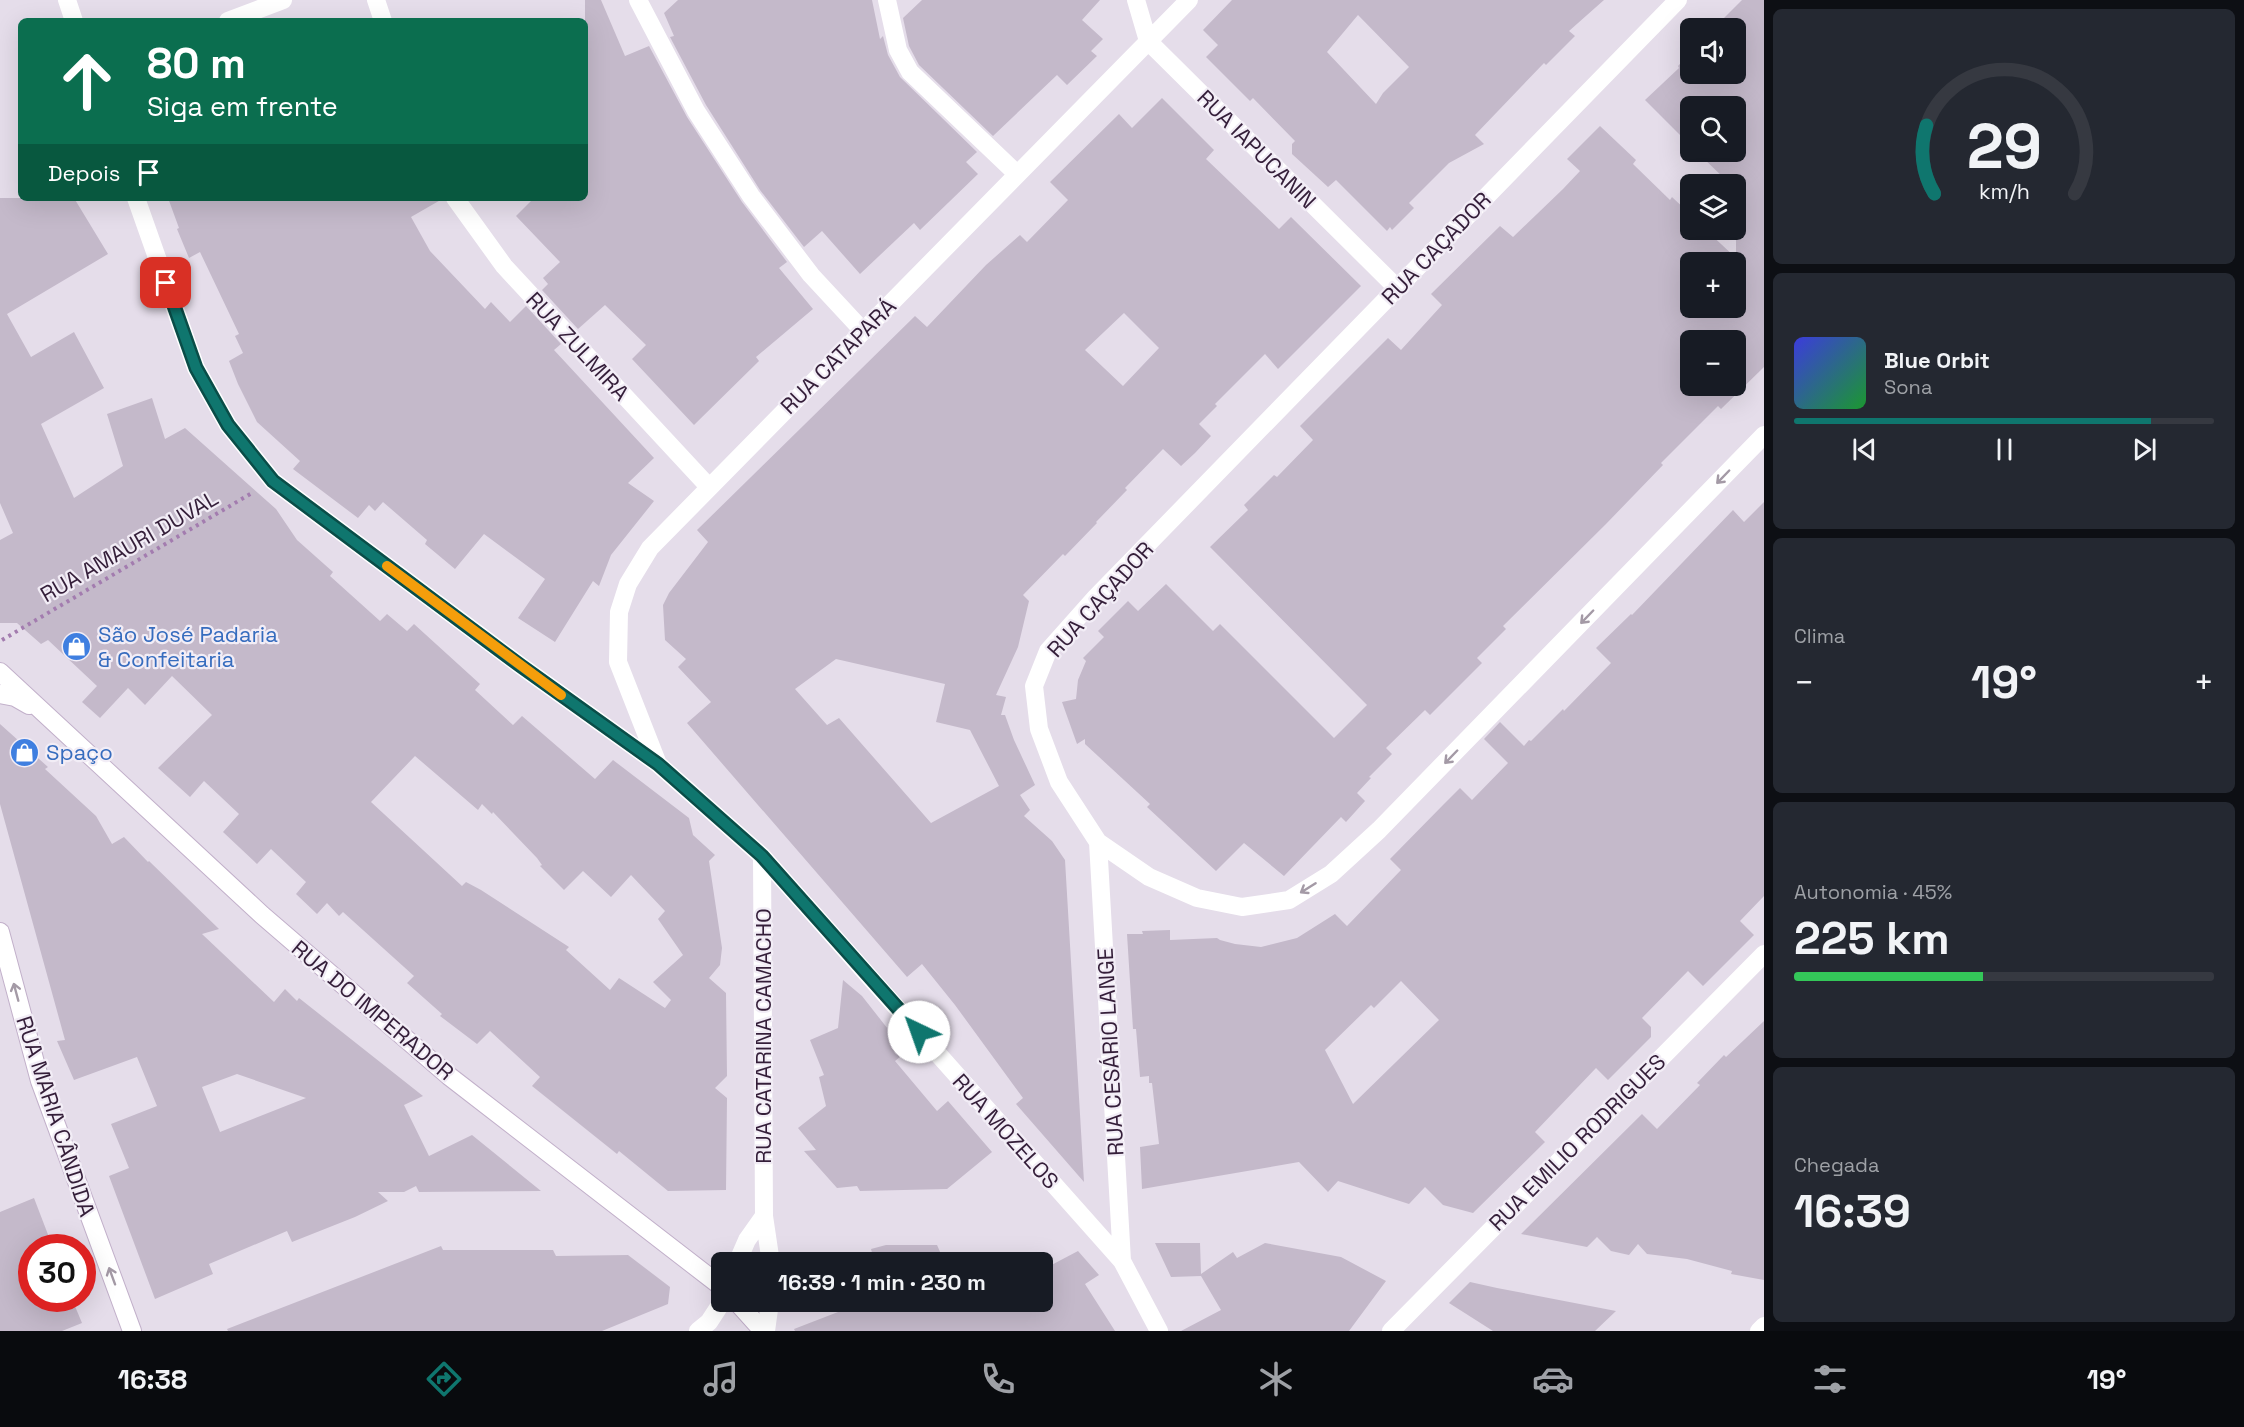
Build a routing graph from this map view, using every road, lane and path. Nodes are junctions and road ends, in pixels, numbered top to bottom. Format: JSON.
{"nodes":[{"id":1,"x":67,"y":0,"type":"edge"},
{"id":2,"x":283,"y":0,"type":"edge"},
{"id":3,"x":376,"y":0,"type":"edge"},
{"id":4,"x":638,"y":0,"type":"edge"},
{"id":5,"x":887,"y":0,"type":"edge"},
{"id":6,"x":1136,"y":0,"type":"edge"},
{"id":7,"x":1189,"y":0,"type":"edge"},
{"id":8,"x":1678,"y":0,"type":"edge"},
{"id":9,"x":73,"y":18,"type":"edge"},
{"id":10,"x":236,"y":18,"type":"edge"},
{"id":11,"x":382,"y":18,"type":"edge"},
{"id":12,"x":1148,"y":41,"type":"junction"},
{"id":13,"x":1017,"y":174,"type":"junction"},
{"id":14,"x":137,"y":201,"type":"edge"},
{"id":15,"x":457,"y":201,"type":"edge"},
{"id":16,"x":1397,"y":288,"type":"junction"},
{"id":17,"x":863,"y":331,"type":"junction"},
{"id":18,"x":1764,"y":435,"type":"edge"},
{"id":19,"x":273,"y":481,"type":"junction"},
{"id":20,"x":709,"y":487,"type":"junction"},
{"id":21,"x":2,"y":640,"type":"dead end"},
{"id":22,"x":0,"y":672,"type":"edge"},
{"id":23,"x":0,"y":693,"type":"edge"},
{"id":24,"x":44,"y":712,"type":"junction"},
{"id":25,"x":658,"y":764,"type":"junction"},
{"id":26,"x":1098,"y":842,"type":"junction"},
{"id":27,"x":762,"y":856,"type":"junction"},
{"id":28,"x":0,"y":932,"type":"edge"},
{"id":29,"x":1764,"y":954,"type":"edge"},
{"id":30,"x":764,"y":1216,"type":"junction"},
{"id":31,"x":742,"y":1252,"type":"edge"},
{"id":32,"x":769,"y":1252,"type":"edge"},
{"id":33,"x":1122,"y":1261,"type":"junction"},
{"id":34,"x":711,"y":1278,"type":"edge"},
{"id":35,"x":716,"y":1312,"type":"edge"},
{"id":36,"x":747,"y":1312,"type":"edge"},
{"id":37,"x":768,"y":1312,"type":"edge"},
{"id":38,"x":1764,"y":1326,"type":"edge"},
{"id":39,"x":132,"y":1331,"type":"edge"},
{"id":40,"x":699,"y":1331,"type":"edge"},
{"id":41,"x":765,"y":1331,"type":"edge"},
{"id":42,"x":1160,"y":1331,"type":"edge"},
{"id":43,"x":1390,"y":1331,"type":"edge"},
{"id":44,"x":1759,"y":1331,"type":"edge"}],
"edges":[{"from":1,"to":9,"type":"street"},
{"from":2,"to":10,"type":"street"},
{"from":3,"to":11,"type":"street"},
{"from":4,"to":17,"type":"street"},
{"from":5,"to":13,"type":"street"},
{"from":6,"to":12,"type":"street","name":"RUA IAPUCANIN"},
{"from":7,"to":12,"type":"street","name":"RUA CATAPARÁ"},
{"from":8,"to":16,"type":"street","name":"RUA CAÇADOR"},
{"from":12,"to":13,"type":"street","name":"RUA CATAPARÁ"},
{"from":12,"to":16,"type":"street","name":"RUA IAPUCANIN"},
{"from":13,"to":17,"type":"street","name":"RUA CATAPARÁ"},
{"from":14,"to":19,"type":"street","name":"RUA MOZELOS"},
{"from":15,"to":20,"type":"street","name":"RUA ZULMIRA"},
{"from":16,"to":26,"type":"street","name":"RUA CAÇADOR"},
{"from":17,"to":20,"type":"street","name":"RUA CATAPARÁ"},
{"from":18,"to":26,"type":"street","name":"RUA CAÇADOR","one_way":true},
{"from":19,"to":21,"type":"path","name":"RUA AMAURI DUVAL"},
{"from":19,"to":25,"type":"street","name":"RUA MOZELOS"},
{"from":20,"to":25,"type":"street","name":"RUA CATAPARÁ"},
{"from":22,"to":24,"type":"street","name":"RUA DO IMPERADOR"},
{"from":23,"to":24,"type":"street","name":"RUA DO IMPERADOR"},
{"from":24,"to":34,"type":"street","name":"RUA DO IMPERADOR"},
{"from":25,"to":27,"type":"street","name":"RUA MOZELOS"},
{"from":26,"to":33,"type":"street","name":"RUA CESÁRIO LANGE"},
{"from":27,"to":30,"type":"street","name":"RUA CATARINA CAMACHO"},
{"from":27,"to":33,"type":"street","name":"RUA MOZELOS"},
{"from":39,"to":28,"type":"street","name":"RUA MARIA CÂNDIDA","one_way":true},
{"from":29,"to":43,"type":"street","name":"RUA EMILIO RODRIGUES"},
{"from":30,"to":31,"type":"street"},
{"from":30,"to":32,"type":"street","name":"RUA CATARINA CAMACHO"},
{"from":33,"to":42,"type":"street","name":"RUA MOZELOS"},
{"from":35,"to":40,"type":"street"},
{"from":36,"to":41,"type":"street"},
{"from":37,"to":41,"type":"street"},
{"from":38,"to":44,"type":"street"}]}
